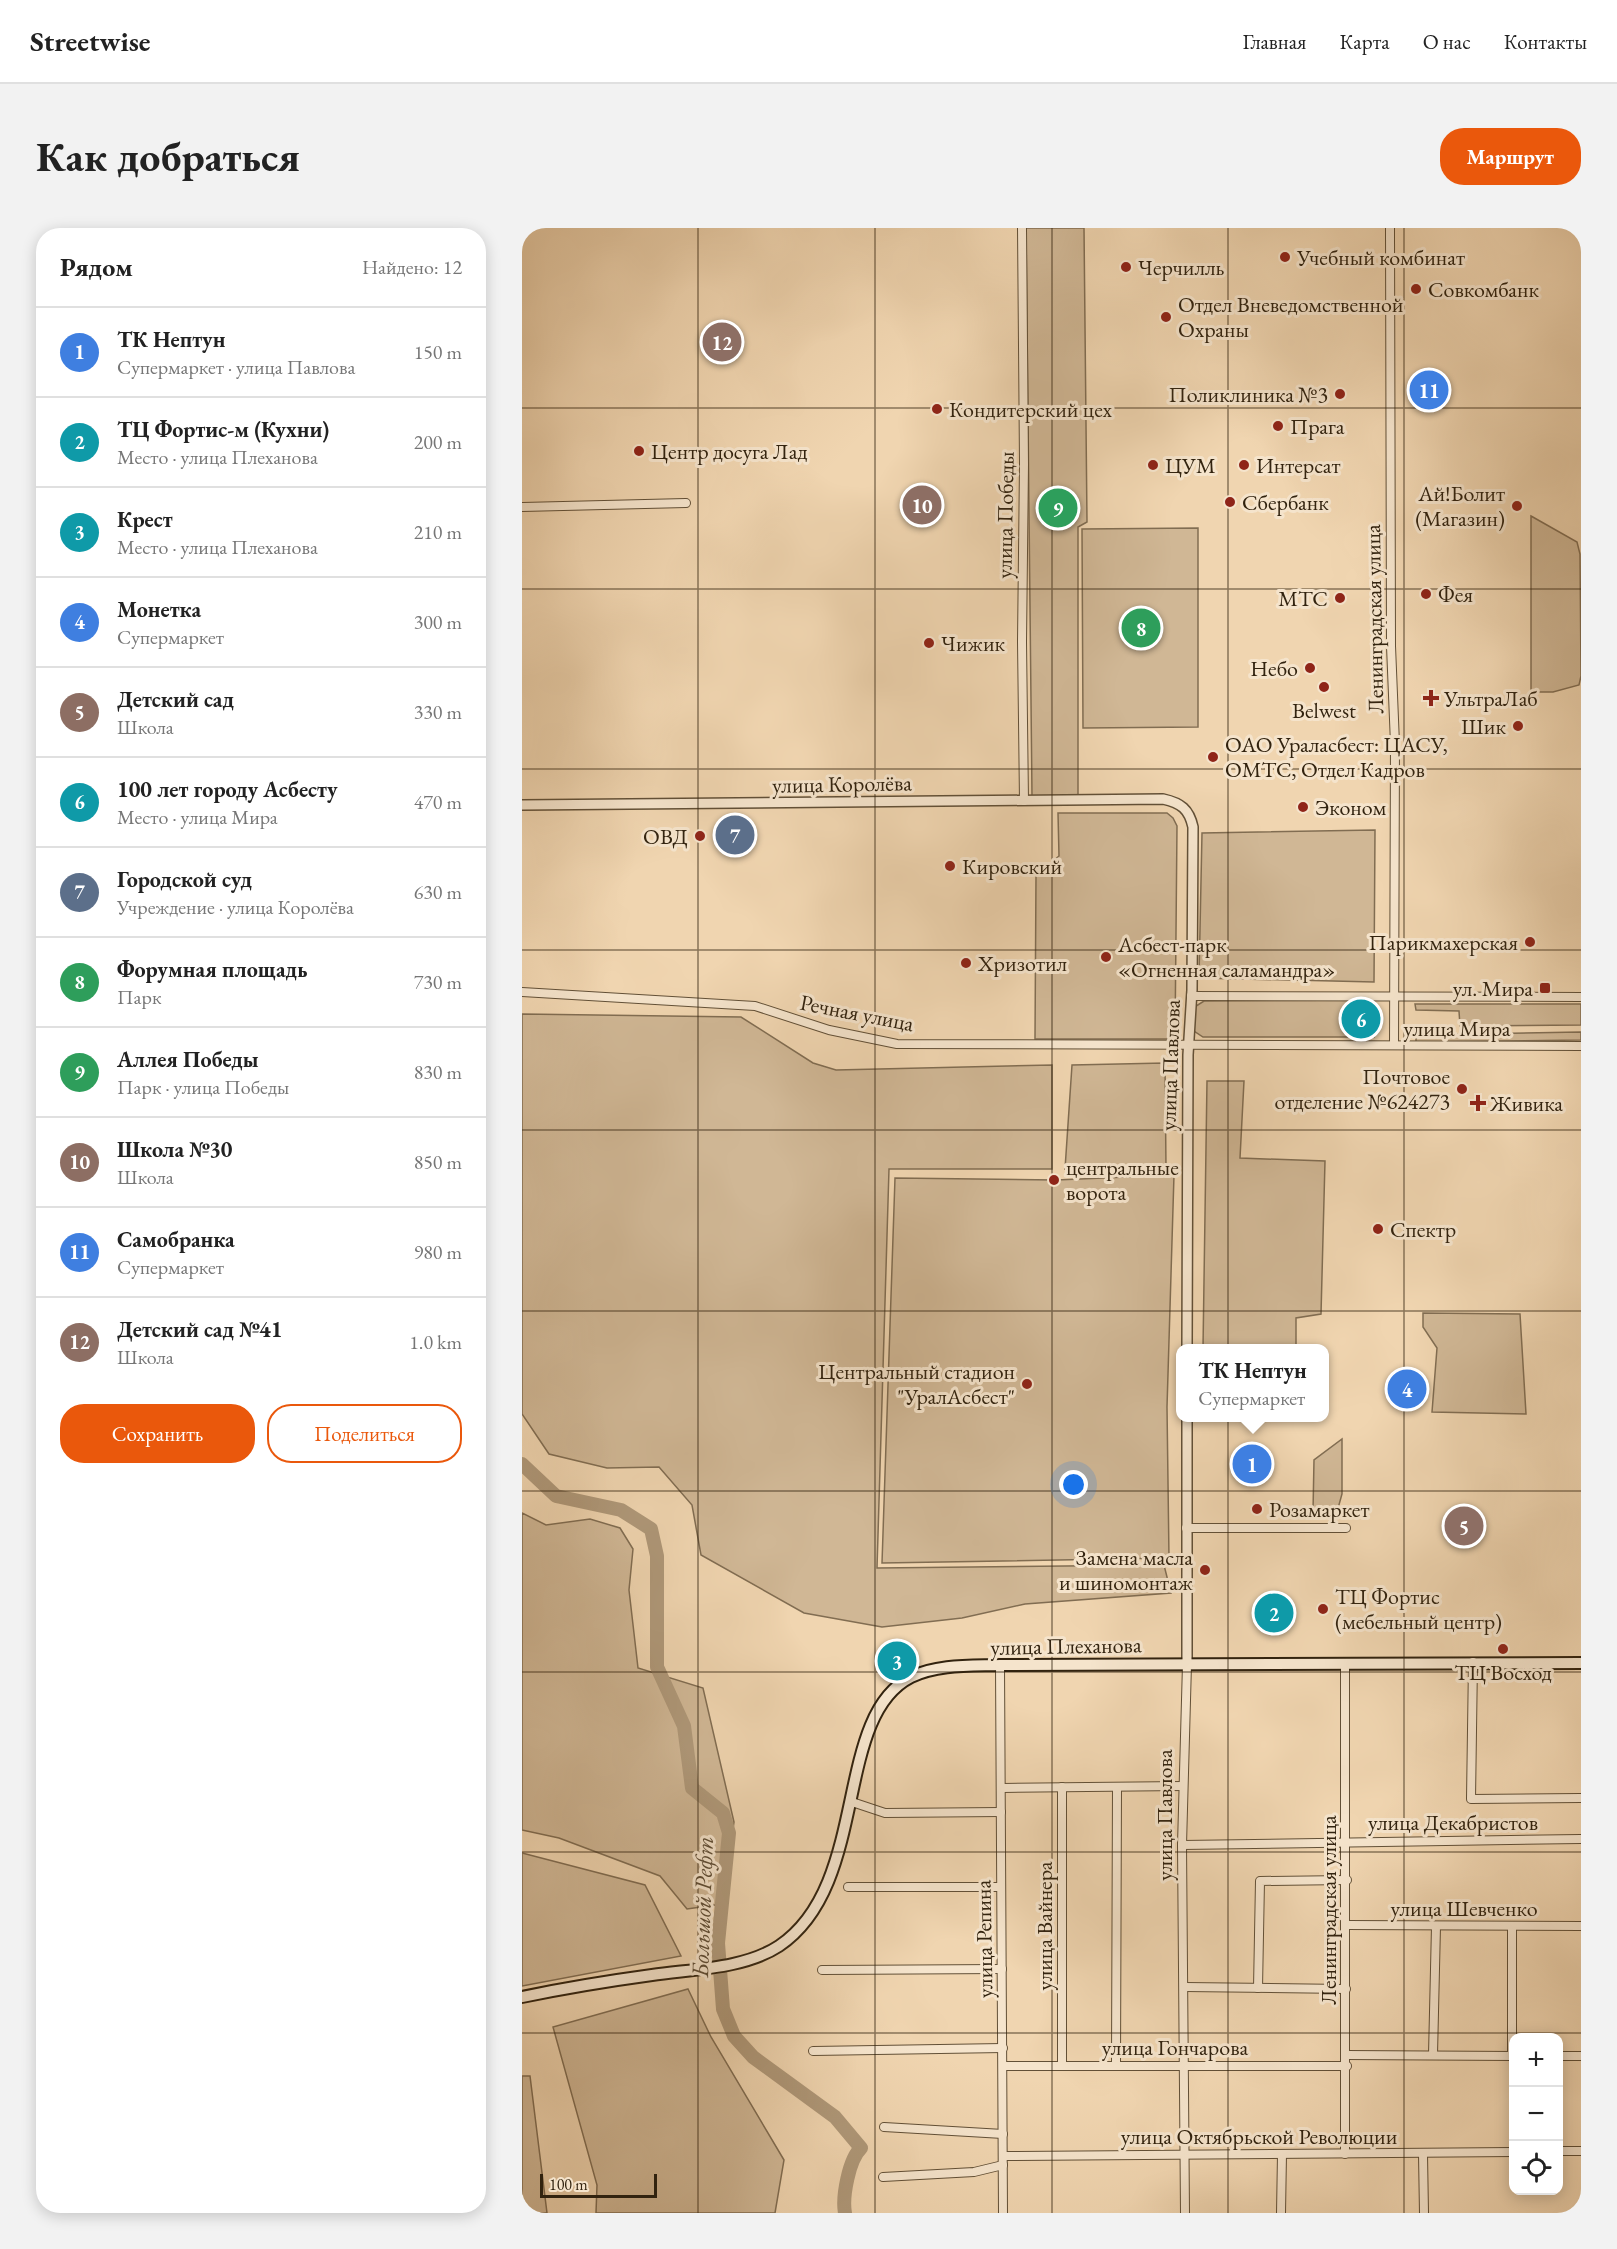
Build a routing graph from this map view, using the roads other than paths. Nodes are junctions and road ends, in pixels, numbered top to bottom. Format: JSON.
{"nodes":[{"id":1,"x":1022,"y":228,"type":"edge"},
{"id":2,"x":1390,"y":228,"type":"edge"},
{"id":3,"x":686,"y":503,"type":"dead end"},
{"id":4,"x":522,"y":507,"type":"edge"},
{"id":5,"x":1163,"y":800,"type":"joint"},
{"id":6,"x":1024,"y":801,"type":"junction"},
{"id":7,"x":522,"y":805,"type":"edge"},
{"id":8,"x":522,"y":992,"type":"edge"},
{"id":9,"x":1191,"y":996,"type":"junction"},
{"id":10,"x":1394,"y":996,"type":"junction"},
{"id":11,"x":1581,"y":996,"type":"edge"},
{"id":12,"x":1188,"y":1045,"type":"junction"},
{"id":13,"x":1394,"y":1045,"type":"junction"},
{"id":14,"x":1581,"y":1046,"type":"edge"},
{"id":15,"x":1187,"y":1344,"type":"edge"},
{"id":16,"x":1187,"y":1422,"type":"edge"},
{"id":17,"x":1186,"y":1528,"type":"junction"},
{"id":18,"x":1346,"y":1528,"type":"dead end"},
{"id":19,"x":1473,"y":1662,"type":"junction"},
{"id":20,"x":1581,"y":1663,"type":"edge"},
{"id":21,"x":1187,"y":1664,"type":"junction"},
{"id":22,"x":1000,"y":1665,"type":"junction"},
{"id":23,"x":1345,"y":1665,"type":"junction"},
{"id":24,"x":1183,"y":1786,"type":"junction"},
{"id":25,"x":1062,"y":1787,"type":"junction"},
{"id":26,"x":1117,"y":1787,"type":"junction"},
{"id":27,"x":1003,"y":1788,"type":"junction"},
{"id":28,"x":1581,"y":1798,"type":"edge"},
{"id":29,"x":852,"y":1802,"type":"junction"},
{"id":30,"x":1001,"y":1812,"type":"junction"},
{"id":31,"x":1581,"y":1839,"type":"edge"},
{"id":32,"x":1347,"y":1841,"type":"junction"},
{"id":33,"x":1182,"y":1845,"type":"junction"},
{"id":34,"x":1347,"y":1880,"type":"junction"},
{"id":35,"x":849,"y":1887,"type":"dead end"},
{"id":36,"x":1001,"y":1887,"type":"junction"},
{"id":37,"x":1347,"y":1925,"type":"junction"},
{"id":38,"x":1436,"y":1926,"type":"junction"},
{"id":39,"x":1512,"y":1926,"type":"junction"},
{"id":40,"x":1581,"y":1926,"type":"edge"},
{"id":41,"x":1002,"y":1969,"type":"junction"},
{"id":42,"x":822,"y":1970,"type":"dead end"},
{"id":43,"x":1185,"y":1987,"type":"junction"},
{"id":44,"x":1258,"y":1988,"type":"junction"},
{"id":45,"x":1346,"y":1989,"type":"junction"},
{"id":46,"x":522,"y":1997,"type":"edge"},
{"id":47,"x":1513,"y":2033,"type":"edge"},
{"id":48,"x":1003,"y":2048,"type":"junction"},
{"id":49,"x":813,"y":2051,"type":"dead end"},
{"id":50,"x":1346,"y":2055,"type":"junction"},
{"id":51,"x":1433,"y":2055,"type":"junction"},
{"id":52,"x":1509,"y":2056,"type":"edge"},
{"id":53,"x":1563,"y":2056,"type":"edge"},
{"id":54,"x":1581,"y":2056,"type":"edge"},
{"id":55,"x":1062,"y":2064,"type":"junction"},
{"id":56,"x":1116,"y":2064,"type":"junction"},
{"id":57,"x":1185,"y":2065,"type":"junction"},
{"id":58,"x":1004,"y":2066,"type":"junction"},
{"id":59,"x":1347,"y":2066,"type":"junction"},
{"id":60,"x":884,"y":2127,"type":"dead end"},
{"id":61,"x":1003,"y":2134,"type":"junction"},
{"id":62,"x":1563,"y":2151,"type":"edge"},
{"id":63,"x":1581,"y":2151,"type":"edge"},
{"id":64,"x":1509,"y":2152,"type":"edge"},
{"id":65,"x":1185,"y":2154,"type":"junction"},
{"id":66,"x":1282,"y":2154,"type":"junction"},
{"id":67,"x":1345,"y":2154,"type":"junction"},
{"id":68,"x":1423,"y":2154,"type":"junction"},
{"id":69,"x":1004,"y":2156,"type":"junction"},
{"id":70,"x":1003,"y":2165,"type":"junction"},
{"id":71,"x":883,"y":2177,"type":"dead end"},
{"id":72,"x":1004,"y":2213,"type":"edge"},
{"id":73,"x":1185,"y":2213,"type":"edge"},
{"id":74,"x":1281,"y":2213,"type":"edge"},
{"id":75,"x":1424,"y":2213,"type":"edge"}],
"edges":[{"from":1,"to":6,"type":"street","name":"улица Победы"},
{"from":2,"to":10,"type":"street","name":"Ленинградская улица"},
{"from":3,"to":4,"type":"street"},
{"from":5,"to":6,"type":"street","name":"улица Королёва"},
{"from":5,"to":9,"type":"street","name":"улица Павлова"},
{"from":6,"to":7,"type":"street","name":"улица Королёва"},
{"from":8,"to":12,"type":"street","name":"Речная улица"},
{"from":9,"to":10,"type":"street","name":"улица Мира"},
{"from":9,"to":12,"type":"street","name":"улица Павлова"},
{"from":10,"to":11,"type":"street","name":"улица Мира"},
{"from":10,"to":13,"type":"street","name":"Ленинградская улица"},
{"from":12,"to":13,"type":"street","name":"улица Мира"},
{"from":12,"to":15,"type":"street","name":"улица Павлова"},
{"from":13,"to":14,"type":"street","name":"улица Мира"},
{"from":16,"to":17,"type":"street","name":"улица Павлова"},
{"from":17,"to":18,"type":"street"},
{"from":17,"to":21,"type":"street","name":"улица Павлова"},
{"from":19,"to":20,"type":"main road","name":"улица Плеханова"},
{"from":19,"to":23,"type":"main road","name":"улица Плеханова"},
{"from":19,"to":28,"type":"street"},
{"from":21,"to":22,"type":"main road","name":"улица Плеханова"},
{"from":21,"to":23,"type":"main road","name":"улица Плеханова"},
{"from":21,"to":24,"type":"street","name":"улица Павлова"},
{"from":22,"to":27,"type":"street","name":"улица Репина"},
{"from":22,"to":29,"type":"main road","name":"улица Плеханова"},
{"from":23,"to":32,"type":"street","name":"Ленинградская улица"},
{"from":24,"to":26,"type":"street"},
{"from":24,"to":33,"type":"street","name":"улица Павлова"},
{"from":25,"to":26,"type":"street"},
{"from":25,"to":27,"type":"street"},
{"from":25,"to":55,"type":"street","name":"улица Вайнера"},
{"from":26,"to":56,"type":"street"},
{"from":27,"to":30,"type":"street","name":"улица Репина"},
{"from":29,"to":30,"type":"street"},
{"from":29,"to":46,"type":"main road","name":"улица Плеханова"},
{"from":30,"to":36,"type":"street","name":"улица Репина"},
{"from":31,"to":32,"type":"street","name":"улица Декабристов"},
{"from":32,"to":33,"type":"street","name":"улица Декабристов"},
{"from":32,"to":34,"type":"street","name":"Ленинградская улица"},
{"from":33,"to":43,"type":"street","name":"улица Павлова"},
{"from":34,"to":37,"type":"street","name":"Ленинградская улица"},
{"from":34,"to":44,"type":"street"},
{"from":35,"to":36,"type":"street"},
{"from":36,"to":41,"type":"street","name":"улица Репина"},
{"from":37,"to":38,"type":"street","name":"улица Шевченко"},
{"from":37,"to":45,"type":"street","name":"Ленинградская улица"},
{"from":38,"to":39,"type":"street","name":"улица Шевченко"},
{"from":38,"to":51,"type":"street"},
{"from":39,"to":40,"type":"street","name":"улица Шевченко"},
{"from":39,"to":47,"type":"street"},
{"from":41,"to":42,"type":"street"},
{"from":41,"to":48,"type":"street","name":"улица Репина"},
{"from":43,"to":44,"type":"street"},
{"from":43,"to":57,"type":"street","name":"улица Павлова"},
{"from":44,"to":45,"type":"street"},
{"from":45,"to":50,"type":"street","name":"Ленинградская улица"},
{"from":48,"to":49,"type":"street"},
{"from":48,"to":58,"type":"street","name":"улица Репина"},
{"from":50,"to":51,"type":"street"},
{"from":50,"to":59,"type":"street","name":"Ленинградская улица"},
{"from":51,"to":52,"type":"street"},
{"from":53,"to":54,"type":"street"},
{"from":55,"to":56,"type":"street","name":"улица Гончарова"},
{"from":55,"to":58,"type":"street","name":"улица Гончарова"},
{"from":56,"to":57,"type":"street","name":"улица Гончарова"},
{"from":57,"to":59,"type":"street","name":"улица Гончарова"},
{"from":57,"to":65,"type":"street","name":"улица Павлова"},
{"from":58,"to":61,"type":"street","name":"улица Репина"},
{"from":59,"to":67,"type":"street","name":"Ленинградская улица"},
{"from":60,"to":61,"type":"street"},
{"from":61,"to":69,"type":"street","name":"улица Репина"},
{"from":62,"to":63,"type":"street"},
{"from":64,"to":68,"type":"street","name":"улица Октябрьской Революции"},
{"from":65,"to":66,"type":"street","name":"улица Октябрьской Революции"},
{"from":65,"to":69,"type":"street","name":"улица Октябрьской Революции"},
{"from":65,"to":73,"type":"street","name":"улица Павлова"},
{"from":66,"to":67,"type":"street","name":"улица Октябрьской Революции"},
{"from":66,"to":74,"type":"street"},
{"from":67,"to":68,"type":"street","name":"улица Октябрьской Революции"},
{"from":68,"to":75,"type":"street"},
{"from":69,"to":70,"type":"street","name":"улица Репина"},
{"from":70,"to":71,"type":"street"},
{"from":70,"to":72,"type":"street","name":"улица Репина"}]}
